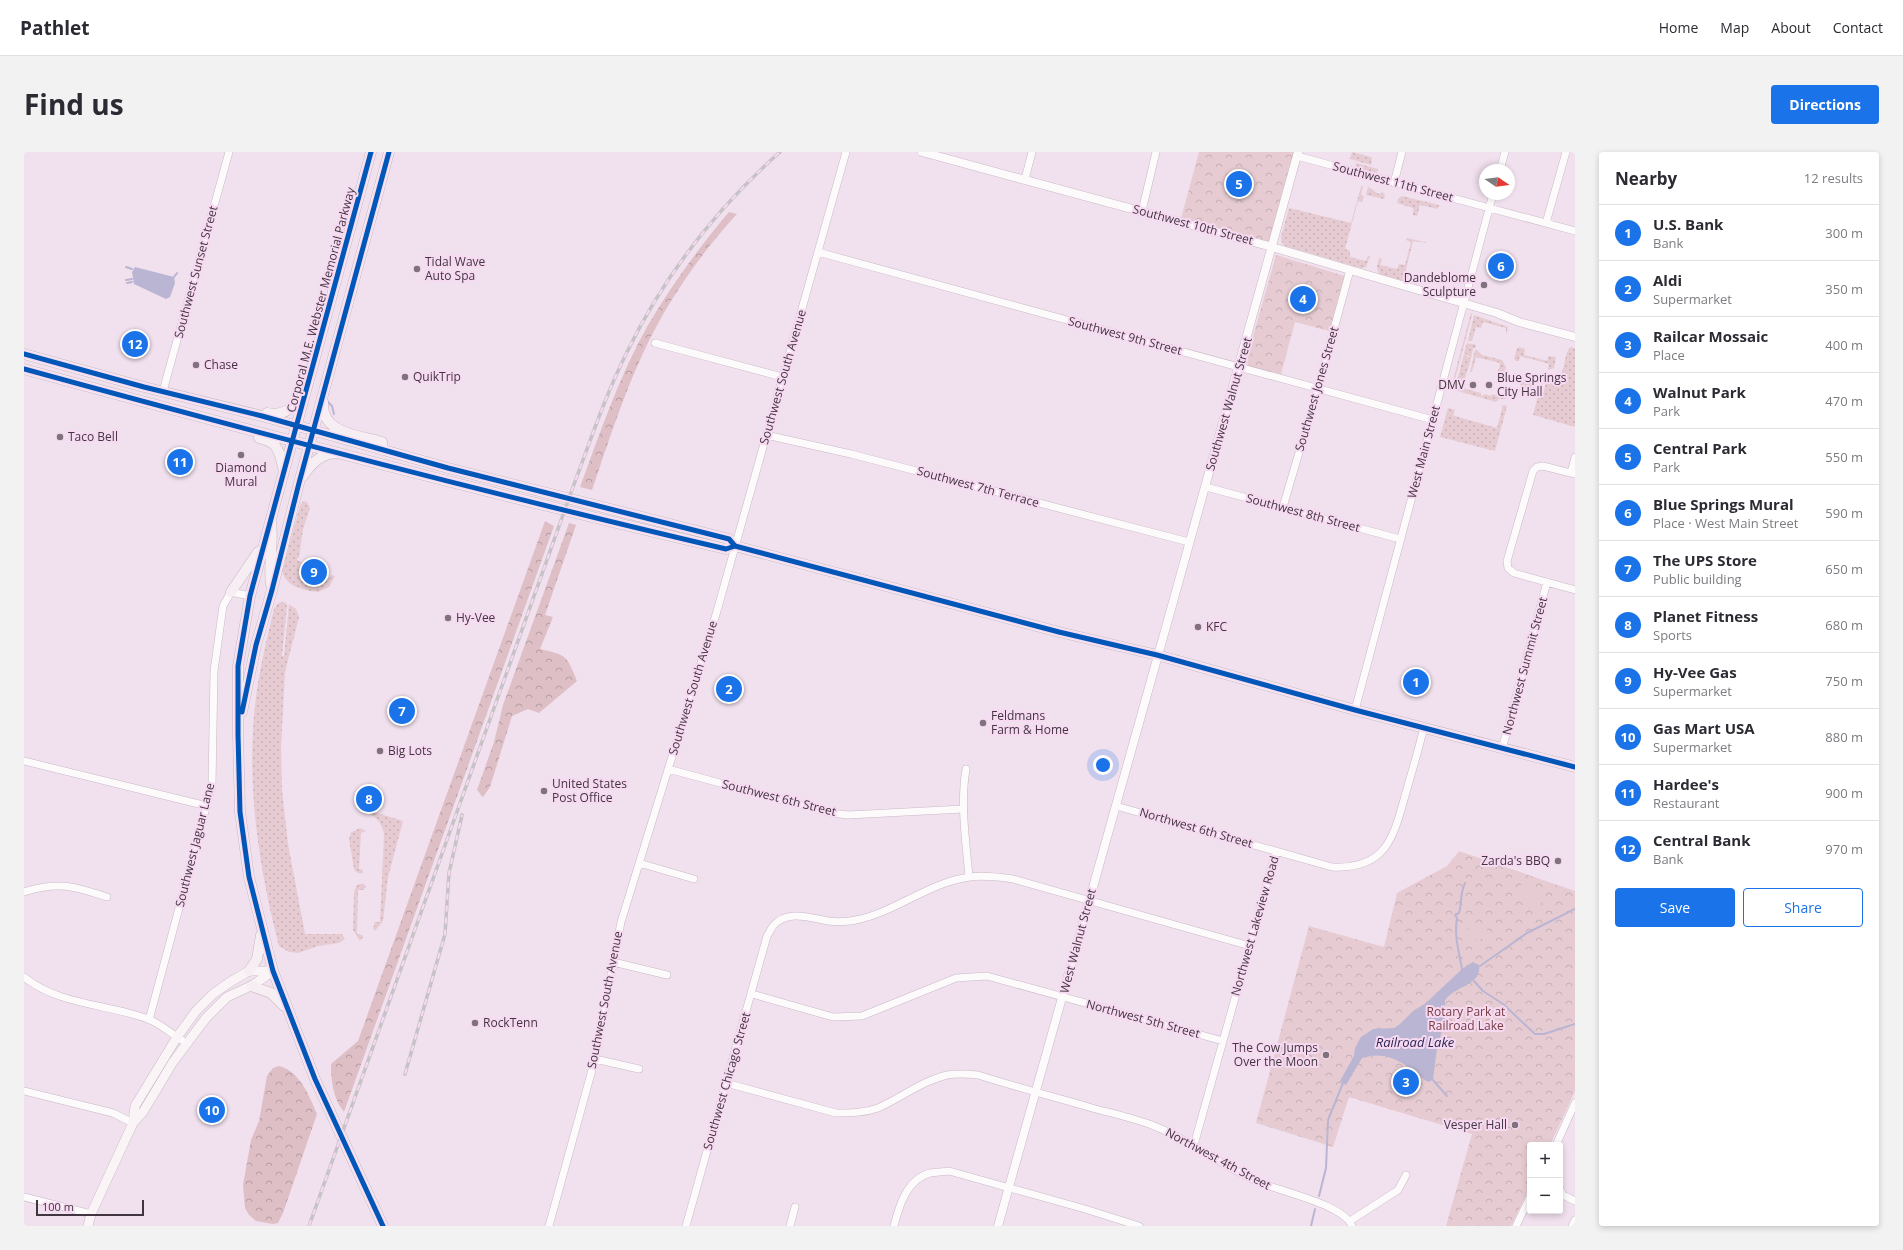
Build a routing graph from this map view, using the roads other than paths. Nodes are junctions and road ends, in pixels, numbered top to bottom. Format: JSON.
{"nodes":[{"id":1,"x":229,"y":152,"type":"edge"},
{"id":2,"x":371,"y":152,"type":"edge"},
{"id":3,"x":389,"y":152,"type":"edge"},
{"id":4,"x":846,"y":152,"type":"edge"},
{"id":5,"x":922,"y":152,"type":"edge"},
{"id":6,"x":1032,"y":152,"type":"edge"},
{"id":7,"x":1156,"y":152,"type":"edge"},
{"id":8,"x":1402,"y":152,"type":"edge"},
{"id":9,"x":1505,"y":152,"type":"edge"},
{"id":10,"x":1566,"y":152,"type":"edge"},
{"id":11,"x":1298,"y":154,"type":"edge"},
{"id":12,"x":1502,"y":164,"type":"edge"},
{"id":13,"x":1025,"y":179,"type":"junction"},
{"id":14,"x":1394,"y":183,"type":"junction"},
{"id":15,"x":1492,"y":200,"type":"edge"},
{"id":16,"x":1490,"y":208,"type":"junction"},
{"id":17,"x":1142,"y":211,"type":"junction"},
{"id":18,"x":1546,"y":223,"type":"junction"},
{"id":19,"x":1575,"y":231,"type":"edge"},
{"id":20,"x":1272,"y":247,"type":"junction"},
{"id":21,"x":818,"y":252,"type":"junction"},
{"id":22,"x":1350,"y":270,"type":"junction"},
{"id":23,"x":1464,"y":304,"type":"junction"},
{"id":24,"x":1575,"y":337,"type":"edge"},
{"id":25,"x":655,"y":343,"type":"dead end"},
{"id":26,"x":24,"y":354,"type":"edge"},
{"id":27,"x":1240,"y":367,"type":"junction"},
{"id":28,"x":24,"y":369,"type":"edge"},
{"id":29,"x":782,"y":377,"type":"junction"},
{"id":30,"x":1318,"y":388,"type":"junction"},
{"id":31,"x":307,"y":390,"type":"junction"},
{"id":32,"x":163,"y":391,"type":"junction"},
{"id":33,"x":324,"y":391,"type":"junction"},
{"id":34,"x":110,"y":392,"type":"junction"},
{"id":35,"x":245,"y":412,"type":"junction"},
{"id":36,"x":1433,"y":420,"type":"junction"},
{"id":37,"x":232,"y":424,"type":"junction"},
{"id":38,"x":298,"y":426,"type":"junction"},
{"id":39,"x":313,"y":430,"type":"junction"},
{"id":40,"x":766,"y":434,"type":"junction"},
{"id":41,"x":294,"y":440,"type":"junction"},
{"id":42,"x":309,"y":445,"type":"junction"},
{"id":43,"x":383,"y":450,"type":"junction"},
{"id":44,"x":338,"y":453,"type":"junction"},
{"id":45,"x":1575,"y":457,"type":"edge"},
{"id":46,"x":284,"y":473,"type":"junction"},
{"id":47,"x":1573,"y":473,"type":"edge"},
{"id":48,"x":298,"y":483,"type":"junction"},
{"id":49,"x":1206,"y":487,"type":"junction"},
{"id":50,"x":1283,"y":507,"type":"junction"},
{"id":51,"x":271,"y":516,"type":"junction"},
{"id":52,"x":266,"y":534,"type":"junction"},
{"id":53,"x":1400,"y":540,"type":"junction"},
{"id":54,"x":1189,"y":542,"type":"junction"},
{"id":55,"x":735,"y":546,"type":"junction"},
{"id":56,"x":1548,"y":582,"type":"junction"},
{"id":57,"x":272,"y":590,"type":"junction"},
{"id":58,"x":1575,"y":590,"type":"edge"},
{"id":59,"x":232,"y":592,"type":"junction"},
{"id":60,"x":250,"y":596,"type":"junction"},
{"id":61,"x":1157,"y":656,"type":"junction"},
{"id":62,"x":1355,"y":710,"type":"junction"},
{"id":63,"x":1424,"y":727,"type":"junction"},
{"id":64,"x":238,"y":734,"type":"junction"},
{"id":65,"x":1502,"y":748,"type":"junction"},
{"id":66,"x":24,"y":761,"type":"edge"},
{"id":67,"x":1575,"y":767,"type":"edge"},
{"id":68,"x":668,"y":769,"type":"junction"},
{"id":69,"x":966,"y":769,"type":"dead end"},
{"id":70,"x":206,"y":806,"type":"junction"},
{"id":71,"x":1116,"y":806,"type":"junction"},
{"id":72,"x":963,"y":809,"type":"junction"},
{"id":73,"x":1276,"y":851,"type":"junction"},
{"id":74,"x":638,"y":863,"type":"junction"},
{"id":75,"x":969,"y":877,"type":"junction"},
{"id":76,"x":694,"y":879,"type":"dead end"},
{"id":77,"x":24,"y":892,"type":"edge"},
{"id":78,"x":106,"y":896,"type":"dead end"},
{"id":79,"x":1089,"y":901,"type":"junction"},
{"id":80,"x":261,"y":925,"type":"junction"},
{"id":81,"x":1250,"y":946,"type":"junction"},
{"id":82,"x":613,"y":962,"type":"junction"},
{"id":83,"x":249,"y":971,"type":"junction"},
{"id":84,"x":273,"y":971,"type":"junction"},
{"id":85,"x":667,"y":975,"type":"dead end"},
{"id":86,"x":24,"y":977,"type":"edge"},
{"id":87,"x":251,"y":986,"type":"junction"},
{"id":88,"x":752,"y":994,"type":"junction"},
{"id":89,"x":1063,"y":997,"type":"junction"},
{"id":90,"x":287,"y":1009,"type":"junction"},
{"id":91,"x":149,"y":1020,"type":"junction"},
{"id":92,"x":177,"y":1037,"type":"junction"},
{"id":93,"x":1223,"y":1041,"type":"junction"},
{"id":94,"x":187,"y":1043,"type":"junction"},
{"id":95,"x":595,"y":1059,"type":"junction"},
{"id":96,"x":639,"y":1069,"type":"dead end"},
{"id":97,"x":726,"y":1083,"type":"junction"},
{"id":98,"x":24,"y":1091,"type":"edge"},
{"id":99,"x":1036,"y":1092,"type":"junction"},
{"id":100,"x":1575,"y":1103,"type":"edge"},
{"id":101,"x":133,"y":1123,"type":"junction"},
{"id":102,"x":1557,"y":1142,"type":"edge"},
{"id":103,"x":1194,"y":1145,"type":"junction"},
{"id":104,"x":1406,"y":1174,"type":"dead end"},
{"id":105,"x":1009,"y":1187,"type":"junction"},
{"id":106,"x":1563,"y":1194,"type":"edge"},
{"id":107,"x":24,"y":1197,"type":"edge"},
{"id":108,"x":1575,"y":1201,"type":"edge"},
{"id":109,"x":1527,"y":1203,"type":"edge"},
{"id":110,"x":795,"y":1207,"type":"dead end"},
{"id":111,"x":91,"y":1214,"type":"junction"},
{"id":112,"x":1351,"y":1224,"type":"edge"},
{"id":113,"x":88,"y":1226,"type":"edge"},
{"id":114,"x":383,"y":1226,"type":"edge"},
{"id":115,"x":549,"y":1226,"type":"edge"},
{"id":116,"x":686,"y":1226,"type":"edge"},
{"id":117,"x":790,"y":1226,"type":"edge"},
{"id":118,"x":894,"y":1226,"type":"edge"},
{"id":119,"x":998,"y":1226,"type":"edge"},
{"id":120,"x":1139,"y":1226,"type":"edge"},
{"id":121,"x":1516,"y":1226,"type":"edge"}],
"edges":[{"from":1,"to":32,"type":"street","name":"Southwest Sunset Street"},
{"from":2,"to":31,"type":"main road","name":"Corporal M.E. Webster Memorial Parkway"},
{"from":3,"to":33,"type":"main road"},
{"from":4,"to":21,"type":"street","name":"Southwest South Avenue"},
{"from":5,"to":13,"type":"street","name":"Southwest 10th Street"},
{"from":6,"to":13,"type":"street"},
{"from":7,"to":17,"type":"street"},
{"from":8,"to":14,"type":"street"},
{"from":9,"to":12,"type":"street"},
{"from":10,"to":18,"type":"street"},
{"from":11,"to":14,"type":"street","name":"Southwest 11th Street"},
{"from":11,"to":20,"type":"street","name":"Southwest Walnut Street"},
{"from":13,"to":17,"type":"street","name":"Southwest 10th Street"},
{"from":14,"to":16,"type":"street","name":"Southwest 11th Street"},
{"from":15,"to":16,"type":"street","name":"West Main Street"},
{"from":16,"to":18,"type":"street","name":"Southwest 11th Street"},
{"from":16,"to":23,"type":"street","name":"West Main Street"},
{"from":17,"to":20,"type":"street","name":"Southwest 10th Street"},
{"from":18,"to":19,"type":"street","name":"Southwest 11th Street"},
{"from":20,"to":22,"type":"street","name":"Southwest 10th Street"},
{"from":20,"to":27,"type":"street","name":"Southwest Walnut Street"},
{"from":21,"to":27,"type":"street","name":"Southwest 9th Street"},
{"from":21,"to":29,"type":"street","name":"Southwest South Avenue"},
{"from":22,"to":23,"type":"street","name":"Southwest 10th Street"},
{"from":22,"to":30,"type":"street","name":"Southwest Jones Street"},
{"from":23,"to":24,"type":"street","name":"Southwest 10th Street"},
{"from":23,"to":36,"type":"street","name":"West Main Street"},
{"from":25,"to":29,"type":"street"},
{"from":26,"to":32,"type":"main road"},
{"from":27,"to":30,"type":"street","name":"Southwest 9th Street"},
{"from":27,"to":49,"type":"street","name":"Southwest Walnut Street"},
{"from":28,"to":34,"type":"main road"},
{"from":29,"to":40,"type":"street","name":"Southwest South Avenue"},
{"from":30,"to":36,"type":"street","name":"Southwest 9th Street"},
{"from":30,"to":50,"type":"street","name":"Southwest Jones Street"},
{"from":31,"to":35,"type":"main road"},
{"from":31,"to":38,"type":"main road","name":"Corporal M.E. Webster Memorial Parkway"},
{"from":32,"to":34,"type":"main road"},
{"from":32,"to":35,"type":"main road"},
{"from":33,"to":39,"type":"main road"},
{"from":33,"to":43,"type":"main road"},
{"from":34,"to":37,"type":"main road"},
{"from":35,"to":38,"type":"main road"},
{"from":36,"to":53,"type":"street","name":"West Main Street"},
{"from":37,"to":41,"type":"main road"},
{"from":37,"to":46,"type":"main road"},
{"from":38,"to":39,"type":"main road"},
{"from":38,"to":41,"type":"main road","name":"Corporal M.E. Webster Memorial Parkway"},
{"from":39,"to":42,"type":"main road"},
{"from":39,"to":43,"type":"main road"},
{"from":40,"to":54,"type":"street","name":"Southwest 7th Terrace"},
{"from":40,"to":55,"type":"street","name":"Southwest South Avenue"},
{"from":41,"to":42,"type":"main road"},
{"from":41,"to":46,"type":"main road","name":"Corporal M.E. Webster Memorial Parkway"},
{"from":42,"to":44,"type":"main road"},
{"from":42,"to":48,"type":"main road"},
{"from":43,"to":55,"type":"main road"},
{"from":44,"to":48,"type":"main road"},
{"from":44,"to":55,"type":"main road"},
{"from":45,"to":47,"type":"street"},
{"from":46,"to":51,"type":"main road","name":"Corporal M.E. Webster Memorial Parkway"},
{"from":47,"to":56,"type":"street"},
{"from":48,"to":57,"type":"main road"},
{"from":49,"to":50,"type":"street","name":"Southwest 8th Street"},
{"from":49,"to":54,"type":"street","name":"Southwest Walnut Street"},
{"from":50,"to":53,"type":"street","name":"Southwest 8th Street"},
{"from":51,"to":52,"type":"main road","name":"Corporal M.E. Webster Memorial Parkway"},
{"from":51,"to":57,"type":"main road"},
{"from":52,"to":59,"type":"main road"},
{"from":52,"to":60,"type":"main road","name":"Corporal M.E. Webster Memorial Parkway"},
{"from":53,"to":62,"type":"street","name":"West Main Street"},
{"from":54,"to":61,"type":"street","name":"Southwest Walnut Street"},
{"from":55,"to":61,"type":"main road"},
{"from":55,"to":68,"type":"street","name":"Southwest South Avenue"},
{"from":56,"to":58,"type":"street"},
{"from":56,"to":65,"type":"street","name":"Northwest Summit Street"},
{"from":57,"to":64,"type":"main road"},
{"from":59,"to":60,"type":"street"},
{"from":59,"to":70,"type":"street","name":"Southwest Jaguar Lane"},
{"from":60,"to":64,"type":"main road","name":"Corporal M.E. Webster Memorial Parkway"},
{"from":61,"to":62,"type":"main road"},
{"from":61,"to":71,"type":"street","name":"West Walnut Street"},
{"from":62,"to":63,"type":"main road"},
{"from":63,"to":65,"type":"main road"},
{"from":63,"to":73,"type":"street","name":"Northwest Lakeview Road"},
{"from":64,"to":80,"type":"main road"},
{"from":65,"to":67,"type":"main road"},
{"from":66,"to":70,"type":"street"},
{"from":68,"to":72,"type":"street","name":"Southwest 6th Street"},
{"from":68,"to":74,"type":"street","name":"Southwest South Avenue"},
{"from":69,"to":72,"type":"street"},
{"from":70,"to":91,"type":"street","name":"Southwest Jaguar Lane"},
{"from":71,"to":73,"type":"street","name":"Northwest 6th Street"},
{"from":71,"to":79,"type":"street","name":"West Walnut Street"},
{"from":72,"to":75,"type":"street"},
{"from":73,"to":81,"type":"street","name":"Northwest Lakeview Road"},
{"from":74,"to":76,"type":"street"},
{"from":74,"to":82,"type":"street","name":"Southwest South Avenue"},
{"from":75,"to":79,"type":"street"},
{"from":75,"to":88,"type":"street","name":"Southwest Chicago Street"},
{"from":77,"to":78,"type":"street"},
{"from":79,"to":81,"type":"street"},
{"from":79,"to":89,"type":"street","name":"West Walnut Street"},
{"from":80,"to":83,"type":"main road"},
{"from":80,"to":84,"type":"main road"},
{"from":81,"to":93,"type":"street","name":"Northwest Lakeview Road"},
{"from":82,"to":85,"type":"street"},
{"from":82,"to":95,"type":"street","name":"Southwest South Avenue"},
{"from":83,"to":84,"type":"main road"},
{"from":83,"to":92,"type":"main road"},
{"from":84,"to":87,"type":"main road"},
{"from":84,"to":90,"type":"main road"},
{"from":86,"to":91,"type":"street"},
{"from":87,"to":90,"type":"main road"},
{"from":87,"to":94,"type":"main road"},
{"from":88,"to":89,"type":"street","name":"Northwest 5th Street"},
{"from":88,"to":97,"type":"street","name":"Southwest Chicago Street"},
{"from":89,"to":93,"type":"street","name":"Northwest 5th Street"},
{"from":89,"to":99,"type":"street","name":"West Walnut Street"},
{"from":90,"to":114,"type":"main road"},
{"from":91,"to":92,"type":"street"},
{"from":92,"to":94,"type":"street"},
{"from":92,"to":101,"type":"main road"},
{"from":93,"to":103,"type":"street","name":"Northwest Lakeview Road"},
{"from":94,"to":101,"type":"main road"},
{"from":95,"to":96,"type":"street"},
{"from":95,"to":115,"type":"street","name":"Southwest South Avenue"},
{"from":97,"to":99,"type":"street","name":"Northwest 4th Street"},
{"from":97,"to":116,"type":"street","name":"Southwest Chicago Street"},
{"from":98,"to":101,"type":"street"},
{"from":99,"to":103,"type":"street","name":"Northwest 4th Street"},
{"from":99,"to":105,"type":"street","name":"West Walnut Street"},
{"from":100,"to":102,"type":"street"},
{"from":101,"to":111,"type":"main road"},
{"from":103,"to":112,"type":"street","name":"Northwest 4th Street"},
{"from":104,"to":112,"type":"street"},
{"from":105,"to":118,"type":"street"},
{"from":105,"to":119,"type":"street","name":"West Walnut Street"},
{"from":105,"to":120,"type":"street"},
{"from":106,"to":108,"type":"street"},
{"from":107,"to":111,"type":"street"},
{"from":109,"to":121,"type":"street"},
{"from":110,"to":117,"type":"street"},
{"from":111,"to":113,"type":"main road"}]}
